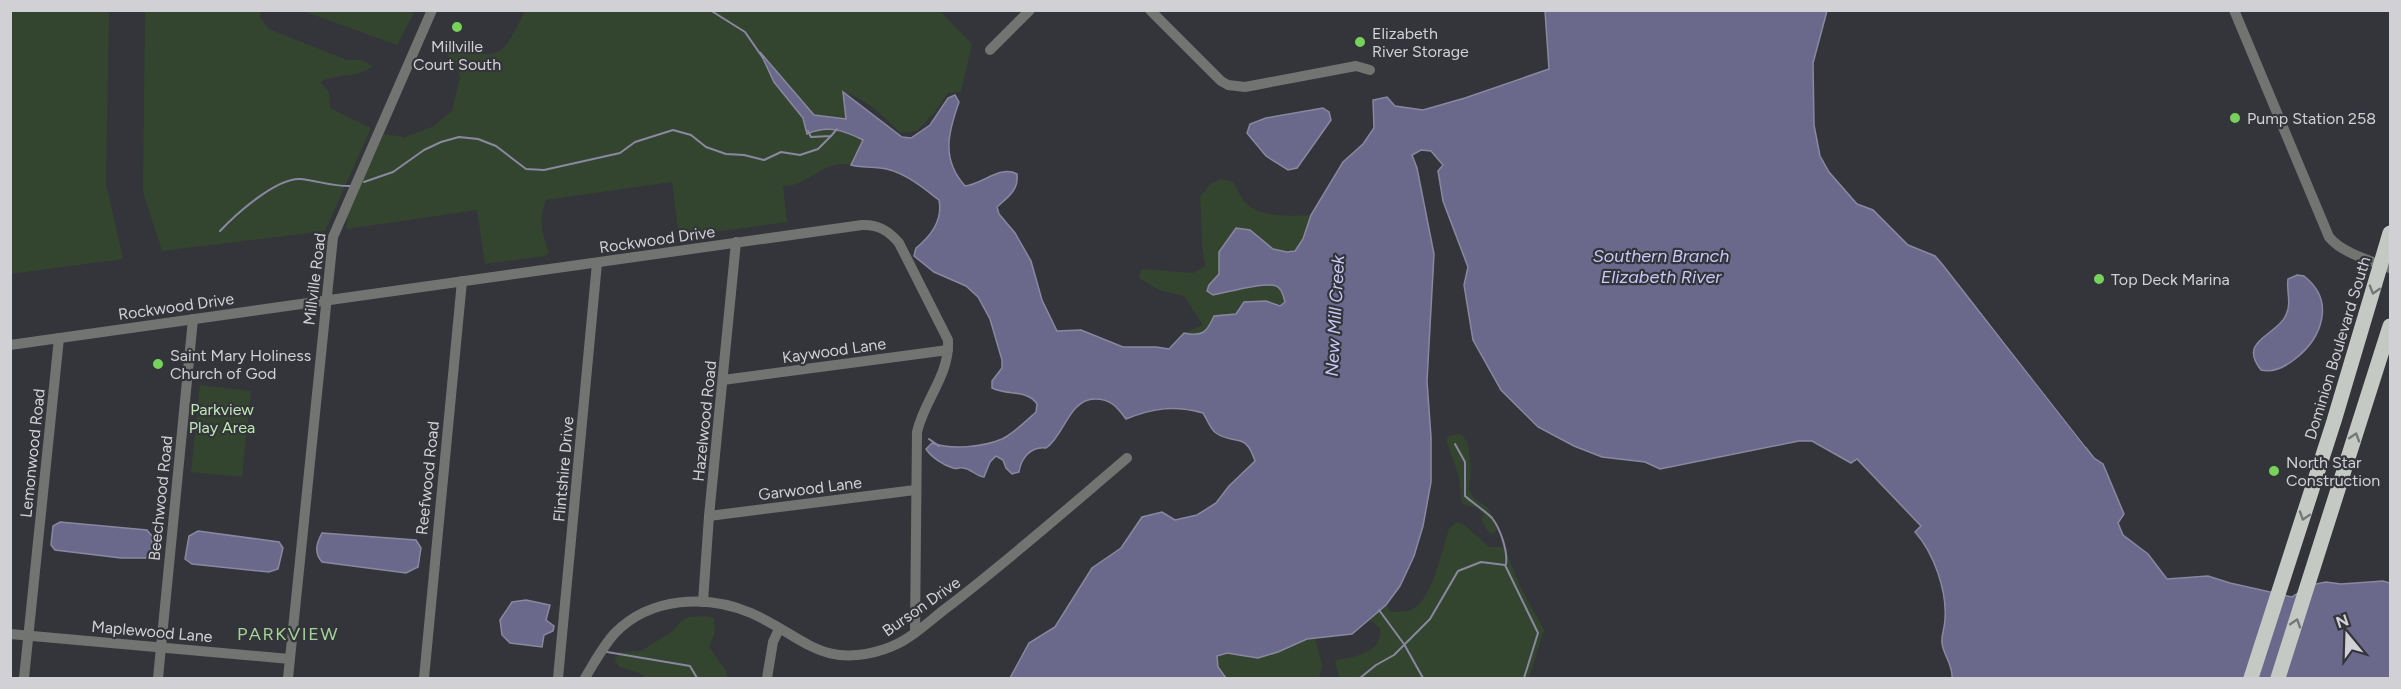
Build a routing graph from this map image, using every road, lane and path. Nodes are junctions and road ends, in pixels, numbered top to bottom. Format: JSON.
{"nodes":[{"id":1,"x":432,"y":10,"type":"edge"},
{"id":2,"x":1030,"y":10,"type":"edge"},
{"id":3,"x":1150,"y":10,"type":"edge"},
{"id":4,"x":2234,"y":10,"type":"edge"},
{"id":5,"x":990,"y":50,"type":"dead end"},
{"id":6,"x":1370,"y":70,"type":"dead end"},
{"id":7,"x":2391,"y":234,"type":"edge"},
{"id":8,"x":736,"y":242,"type":"junction"},
{"id":9,"x":597,"y":263,"type":"junction"},
{"id":10,"x":2391,"y":268,"type":"edge"},
{"id":11,"x":462,"y":281,"type":"junction"},
{"id":12,"x":325,"y":300,"type":"junction"},
{"id":13,"x":193,"y":320,"type":"junction"},
{"id":14,"x":2391,"y":326,"type":"edge"},
{"id":15,"x":59,"y":338,"type":"junction"},
{"id":16,"x":10,"y":345,"type":"edge"},
{"id":17,"x":948,"y":350,"type":"junction"},
{"id":18,"x":723,"y":380,"type":"junction"},
{"id":19,"x":1127,"y":458,"type":"dead end"},
{"id":20,"x":915,"y":490,"type":"junction"},
{"id":21,"x":709,"y":516,"type":"junction"},
{"id":22,"x":703,"y":602,"type":"junction"},
{"id":23,"x":778,"y":629,"type":"junction"},
{"id":24,"x":915,"y":632,"type":"junction"},
{"id":25,"x":10,"y":634,"type":"edge"},
{"id":26,"x":29,"y":635,"type":"junction"},
{"id":27,"x":161,"y":647,"type":"junction"},
{"id":28,"x":290,"y":659,"type":"junction"},
{"id":29,"x":24,"y":678,"type":"edge"},
{"id":30,"x":158,"y":678,"type":"edge"},
{"id":31,"x":288,"y":678,"type":"edge"},
{"id":32,"x":424,"y":678,"type":"edge"},
{"id":33,"x":558,"y":678,"type":"edge"},
{"id":34,"x":585,"y":678,"type":"edge"},
{"id":35,"x":768,"y":678,"type":"edge"},
{"id":36,"x":2251,"y":678,"type":"edge"},
{"id":37,"x":2278,"y":678,"type":"edge"}],
"edges":[{"from":1,"to":12,"type":"street","name":"Millville Road"},
{"from":2,"to":5,"type":"street"},
{"from":3,"to":6,"type":"street"},
{"from":4,"to":10,"type":"street"},
{"from":7,"to":36,"type":"highway","name":"Dominion Boulevard South","one_way":true},
{"from":8,"to":9,"type":"street","name":"Rockwood Drive"},
{"from":8,"to":17,"type":"street","name":"Rockwood Drive"},
{"from":8,"to":18,"type":"street","name":"Hazelwood Road"},
{"from":9,"to":11,"type":"street","name":"Rockwood Drive"},
{"from":9,"to":33,"type":"street","name":"Flintshire Drive"},
{"from":11,"to":12,"type":"street","name":"Rockwood Drive"},
{"from":11,"to":32,"type":"street","name":"Reefwood Road"},
{"from":12,"to":13,"type":"street","name":"Rockwood Drive"},
{"from":12,"to":28,"type":"street","name":"Millville Road"},
{"from":13,"to":15,"type":"street","name":"Rockwood Drive"},
{"from":13,"to":27,"type":"street","name":"Beechwood Road"},
{"from":37,"to":14,"type":"highway","one_way":true},
{"from":15,"to":16,"type":"street","name":"Rockwood Drive"},
{"from":15,"to":26,"type":"street","name":"Lemonwood Road"},
{"from":17,"to":18,"type":"street","name":"Kaywood Lane"},
{"from":17,"to":20,"type":"street"},
{"from":18,"to":21,"type":"street","name":"Hazelwood Road"},
{"from":19,"to":24,"type":"street","name":"Burson Drive"},
{"from":20,"to":21,"type":"street","name":"Garwood Lane"},
{"from":20,"to":24,"type":"street"},
{"from":21,"to":22,"type":"street","name":"Hazelwood Road"},
{"from":22,"to":23,"type":"street","name":"Burson Drive"},
{"from":22,"to":34,"type":"street","name":"Burson Drive"},
{"from":23,"to":24,"type":"street","name":"Burson Drive"},
{"from":23,"to":35,"type":"street"},
{"from":25,"to":26,"type":"street","name":"Maplewood Lane"},
{"from":26,"to":27,"type":"street","name":"Maplewood Lane"},
{"from":26,"to":29,"type":"street","name":"Lemonwood Road"},
{"from":27,"to":28,"type":"street","name":"Maplewood Lane"},
{"from":27,"to":30,"type":"street","name":"Beechwood Road"},
{"from":28,"to":31,"type":"street","name":"Millville Road"}]}
